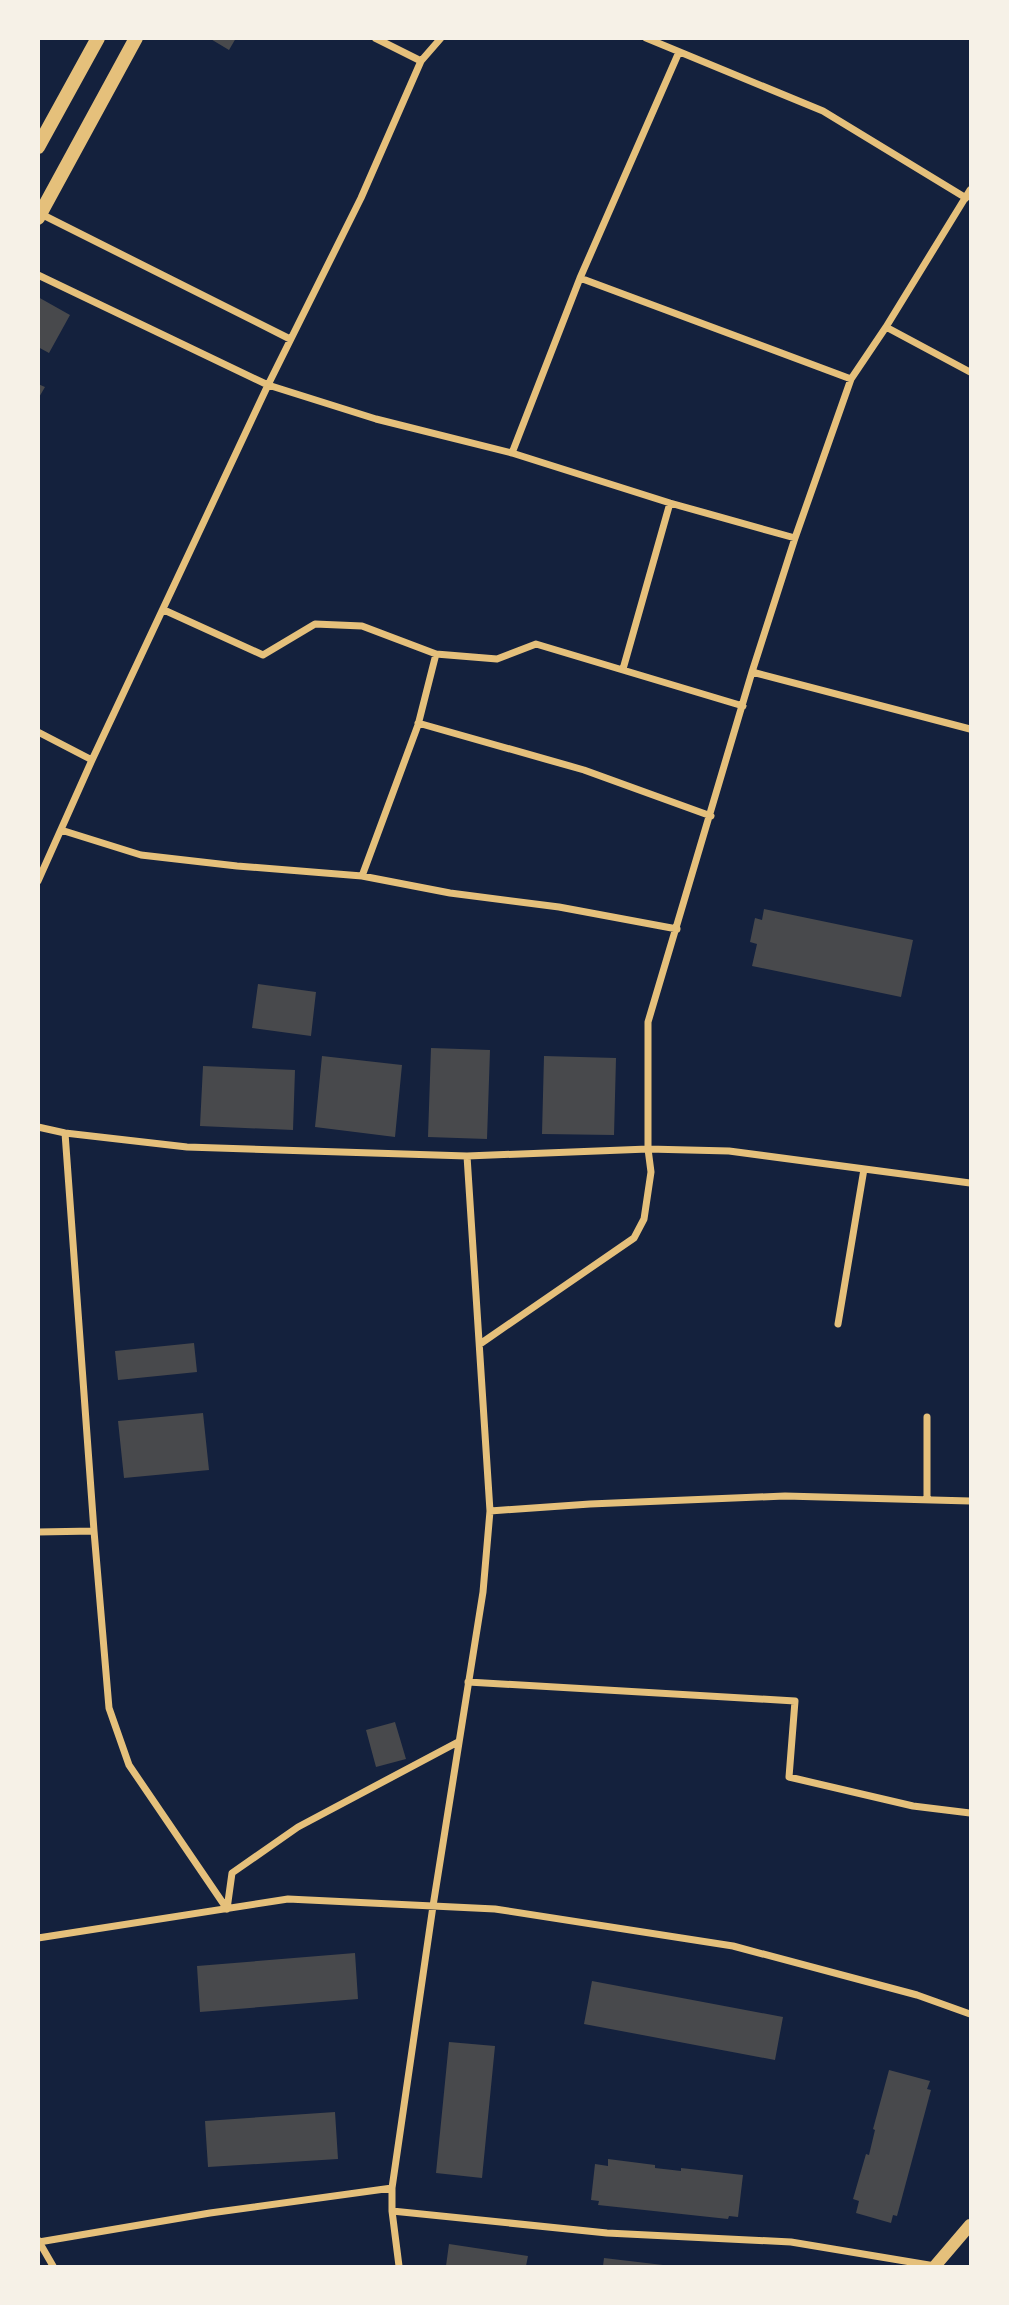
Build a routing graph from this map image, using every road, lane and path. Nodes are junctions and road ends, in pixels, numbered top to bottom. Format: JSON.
{"nodes":[{"id":1,"x":98,"y":38,"type":"edge"},
{"id":2,"x":136,"y":38,"type":"edge"},
{"id":3,"x":375,"y":38,"type":"edge"},
{"id":4,"x":441,"y":38,"type":"edge"},
{"id":5,"x":646,"y":38,"type":"edge"},
{"id":6,"x":680,"y":52,"type":"junction"},
{"id":7,"x":421,"y":61,"type":"junction"},
{"id":8,"x":38,"y":147,"type":"edge"},
{"id":9,"x":971,"y":190,"type":"edge"},
{"id":10,"x":966,"y":198,"type":"junction"},
{"id":11,"x":39,"y":216,"type":"edge"},
{"id":12,"x":38,"y":275,"type":"edge"},
{"id":13,"x":580,"y":278,"type":"junction"},
{"id":14,"x":886,"y":327,"type":"junction"},
{"id":15,"x":290,"y":339,"type":"junction"},
{"id":16,"x":971,"y":372,"type":"edge"},
{"id":17,"x":851,"y":379,"type":"junction"},
{"id":18,"x":268,"y":386,"type":"junction"},
{"id":19,"x":512,"y":453,"type":"junction"},
{"id":20,"x":670,"y":503,"type":"junction"},
{"id":21,"x":795,"y":538,"type":"junction"},
{"id":22,"x":163,"y":610,"type":"junction"},
{"id":23,"x":436,"y":654,"type":"junction"},
{"id":24,"x":624,"y":669,"type":"junction"},
{"id":25,"x":752,"y":672,"type":"junction"},
{"id":26,"x":743,"y":706,"type":"junction"},
{"id":27,"x":418,"y":723,"type":"junction"},
{"id":28,"x":971,"y":729,"type":"edge"},
{"id":29,"x":38,"y":732,"type":"edge"},
{"id":30,"x":92,"y":760,"type":"junction"},
{"id":31,"x":711,"y":816,"type":"junction"},
{"id":32,"x":61,"y":830,"type":"junction"},
{"id":33,"x":362,"y":876,"type":"junction"},
{"id":34,"x":38,"y":881,"type":"edge"},
{"id":35,"x":677,"y":929,"type":"junction"},
{"id":36,"x":38,"y":1127,"type":"edge"},
{"id":37,"x":65,"y":1133,"type":"junction"},
{"id":38,"x":648,"y":1149,"type":"junction"},
{"id":39,"x":467,"y":1156,"type":"junction"},
{"id":40,"x":864,"y":1169,"type":"junction"},
{"id":41,"x":971,"y":1183,"type":"edge"},
{"id":42,"x":838,"y":1324,"type":"dead end"},
{"id":43,"x":480,"y":1344,"type":"junction"},
{"id":44,"x":927,"y":1417,"type":"dead end"},
{"id":45,"x":927,"y":1500,"type":"junction"},
{"id":46,"x":971,"y":1501,"type":"edge"},
{"id":47,"x":490,"y":1511,"type":"junction"},
{"id":48,"x":94,"y":1531,"type":"junction"},
{"id":49,"x":38,"y":1532,"type":"edge"},
{"id":50,"x":468,"y":1682,"type":"junction"},
{"id":51,"x":458,"y":1742,"type":"junction"},
{"id":52,"x":971,"y":1813,"type":"edge"},
{"id":53,"x":433,"y":1906,"type":"junction"},
{"id":54,"x":227,"y":1909,"type":"junction"},
{"id":55,"x":38,"y":1938,"type":"edge"},
{"id":56,"x":971,"y":2014,"type":"edge"},
{"id":57,"x":392,"y":2188,"type":"junction"},
{"id":58,"x":392,"y":2211,"type":"junction"},
{"id":59,"x":971,"y":2225,"type":"edge"},
{"id":60,"x":39,"y":2241,"type":"edge"},
{"id":61,"x":53,"y":2266,"type":"edge"},
{"id":62,"x":399,"y":2266,"type":"edge"},
{"id":63,"x":935,"y":2266,"type":"edge"}],
"edges":[{"from":1,"to":8,"type":"main road"},
{"from":2,"to":11,"type":"main road"},
{"from":3,"to":7,"type":"street"},
{"from":4,"to":7,"type":"street"},
{"from":5,"to":6,"type":"street"},
{"from":6,"to":10,"type":"street"},
{"from":6,"to":13,"type":"street"},
{"from":7,"to":15,"type":"street"},
{"from":9,"to":10,"type":"street"},
{"from":10,"to":14,"type":"street"},
{"from":11,"to":15,"type":"street"},
{"from":12,"to":18,"type":"street"},
{"from":13,"to":17,"type":"street"},
{"from":13,"to":19,"type":"street"},
{"from":14,"to":16,"type":"street"},
{"from":14,"to":17,"type":"street"},
{"from":15,"to":18,"type":"street"},
{"from":17,"to":21,"type":"street"},
{"from":18,"to":19,"type":"street"},
{"from":18,"to":22,"type":"street"},
{"from":19,"to":20,"type":"street"},
{"from":20,"to":21,"type":"street"},
{"from":20,"to":24,"type":"street"},
{"from":21,"to":25,"type":"street"},
{"from":22,"to":23,"type":"street"},
{"from":22,"to":30,"type":"street"},
{"from":23,"to":24,"type":"street"},
{"from":23,"to":27,"type":"street"},
{"from":24,"to":26,"type":"street"},
{"from":25,"to":26,"type":"street"},
{"from":25,"to":28,"type":"street"},
{"from":26,"to":31,"type":"street"},
{"from":27,"to":31,"type":"street"},
{"from":27,"to":33,"type":"street"},
{"from":29,"to":30,"type":"street"},
{"from":30,"to":32,"type":"street"},
{"from":31,"to":35,"type":"street"},
{"from":32,"to":33,"type":"street"},
{"from":32,"to":34,"type":"street"},
{"from":33,"to":35,"type":"street"},
{"from":35,"to":38,"type":"street"},
{"from":36,"to":37,"type":"street"},
{"from":37,"to":39,"type":"street"},
{"from":37,"to":48,"type":"street"},
{"from":38,"to":39,"type":"street"},
{"from":38,"to":40,"type":"street"},
{"from":38,"to":43,"type":"street"},
{"from":39,"to":43,"type":"street"},
{"from":40,"to":41,"type":"street"},
{"from":40,"to":42,"type":"street"},
{"from":43,"to":47,"type":"street"},
{"from":44,"to":45,"type":"street"},
{"from":45,"to":46,"type":"street"},
{"from":45,"to":47,"type":"street"},
{"from":47,"to":50,"type":"street"},
{"from":48,"to":49,"type":"street"},
{"from":48,"to":54,"type":"street"},
{"from":50,"to":51,"type":"street"},
{"from":50,"to":52,"type":"street"},
{"from":51,"to":53,"type":"street"},
{"from":51,"to":54,"type":"street"},
{"from":53,"to":54,"type":"street"},
{"from":53,"to":56,"type":"street"},
{"from":53,"to":57,"type":"street"},
{"from":54,"to":55,"type":"street"},
{"from":57,"to":58,"type":"street"},
{"from":57,"to":60,"type":"street"},
{"from":58,"to":62,"type":"street"},
{"from":58,"to":63,"type":"street"},
{"from":59,"to":63,"type":"street"},
{"from":60,"to":61,"type":"street"}]}
